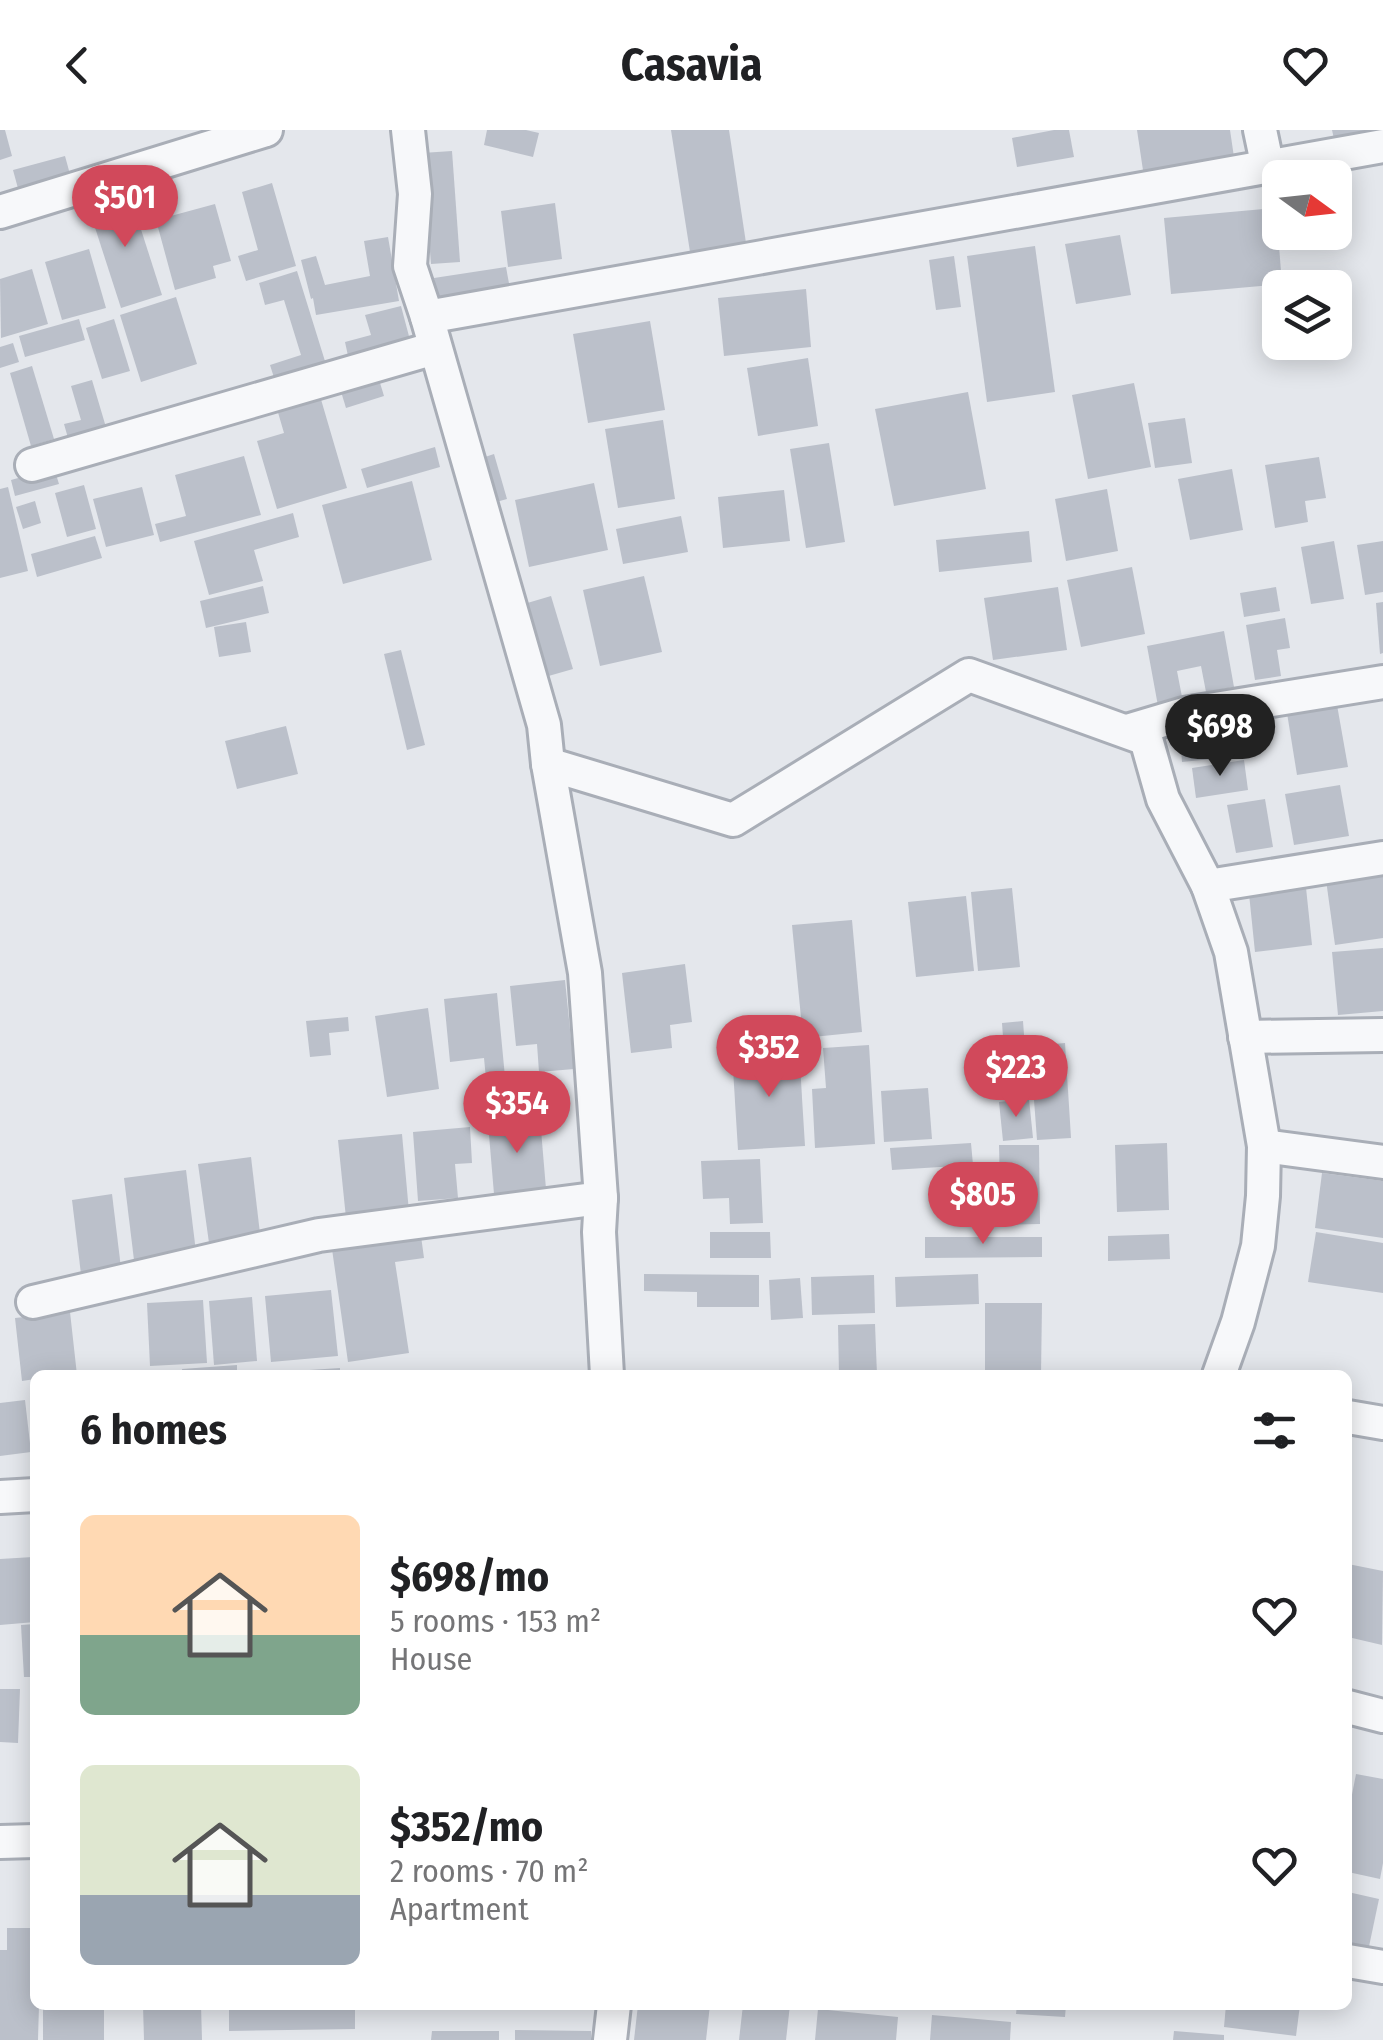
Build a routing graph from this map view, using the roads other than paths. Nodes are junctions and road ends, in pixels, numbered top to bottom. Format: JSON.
{"nodes":[{"id":1,"x":266,"y":130,"type":"edge"},
{"id":2,"x":408,"y":130,"type":"edge"},
{"id":3,"x":1260,"y":130,"type":"edge"},
{"id":4,"x":1383,"y":146,"type":"edge"},
{"id":5,"x":1266,"y":160,"type":"edge"},
{"id":6,"x":1310,"y":160,"type":"edge"},
{"id":7,"x":1262,"y":169,"type":"edge"},
{"id":8,"x":0,"y":212,"type":"edge"},
{"id":9,"x":431,"y":332,"type":"junction"},
{"id":10,"x":32,"y":465,"type":"dead end"},
{"id":11,"x":1383,"y":682,"type":"edge"},
{"id":12,"x":1128,"y":731,"type":"junction"},
{"id":13,"x":548,"y":764,"type":"junction"},
{"id":14,"x":1383,"y":858,"type":"edge"},
{"id":15,"x":1208,"y":886,"type":"junction"},
{"id":16,"x":1383,"y":1036,"type":"edge"},
{"id":17,"x":1245,"y":1037,"type":"junction"},
{"id":18,"x":1264,"y":1146,"type":"junction"},
{"id":19,"x":1383,"y":1162,"type":"edge"},
{"id":20,"x":601,"y":1198,"type":"junction"},
{"id":21,"x":33,"y":1302,"type":"dead end"},
{"id":22,"x":608,"y":1370,"type":"edge"},
{"id":23,"x":1221,"y":1370,"type":"edge"},
{"id":24,"x":1352,"y":1418,"type":"edge"},
{"id":25,"x":1383,"y":1422,"type":"edge"},
{"id":26,"x":30,"y":1495,"type":"edge"},
{"id":27,"x":0,"y":1498,"type":"edge"},
{"id":28,"x":1352,"y":1708,"type":"edge"},
{"id":29,"x":1383,"y":1716,"type":"edge"},
{"id":30,"x":30,"y":1840,"type":"edge"},
{"id":31,"x":0,"y":1842,"type":"edge"},
{"id":32,"x":1352,"y":1962,"type":"edge"},
{"id":33,"x":1383,"y":1967,"type":"edge"},
{"id":34,"x":613,"y":2010,"type":"edge"},
{"id":35,"x":610,"y":2040,"type":"edge"}],
"edges":[{"from":1,"to":8,"type":"street"},
{"from":2,"to":9,"type":"street"},
{"from":3,"to":5,"type":"street"},
{"from":4,"to":6,"type":"street"},
{"from":7,"to":9,"type":"street"},
{"from":9,"to":10,"type":"street"},
{"from":9,"to":13,"type":"street"},
{"from":11,"to":12,"type":"street"},
{"from":12,"to":13,"type":"street"},
{"from":12,"to":15,"type":"street"},
{"from":13,"to":20,"type":"street"},
{"from":14,"to":15,"type":"street"},
{"from":15,"to":17,"type":"street"},
{"from":16,"to":17,"type":"street"},
{"from":17,"to":18,"type":"street"},
{"from":18,"to":19,"type":"street"},
{"from":18,"to":23,"type":"street"},
{"from":20,"to":21,"type":"street"},
{"from":20,"to":22,"type":"street"},
{"from":24,"to":25,"type":"street"},
{"from":26,"to":27,"type":"street"},
{"from":28,"to":29,"type":"street"},
{"from":30,"to":31,"type":"street"},
{"from":32,"to":33,"type":"street"},
{"from":34,"to":35,"type":"street"}]}
